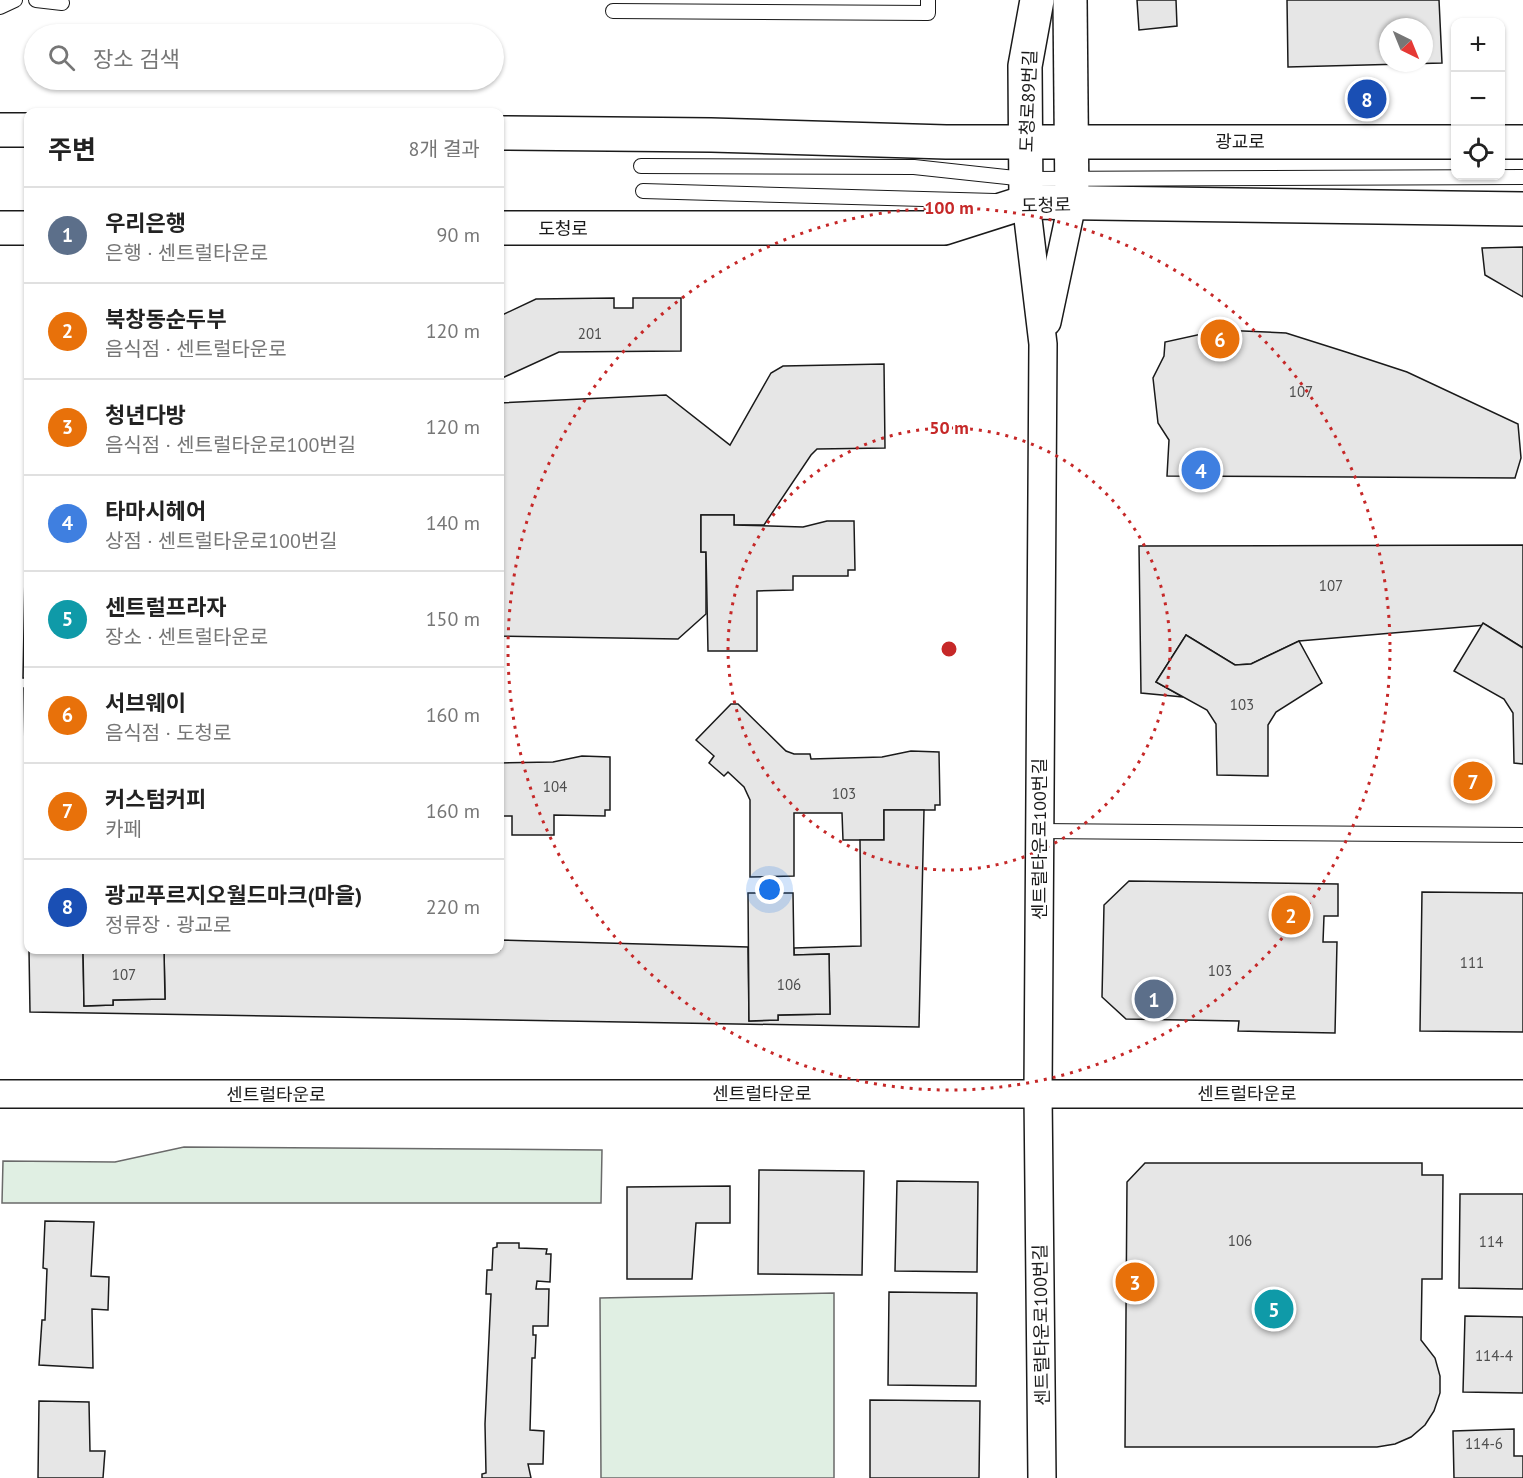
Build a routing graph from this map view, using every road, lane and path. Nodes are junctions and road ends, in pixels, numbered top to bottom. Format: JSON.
{"nodes":[{"id":1,"x":15,"y":0,"type":"edge"},
{"id":2,"x":36,"y":0,"type":"edge"},
{"id":3,"x":928,"y":0,"type":"edge"},
{"id":4,"x":1037,"y":0,"type":"edge"},
{"id":5,"x":1070,"y":0,"type":"edge"},
{"id":6,"x":62,"y":3,"type":"dead end"},
{"id":7,"x":0,"y":7,"type":"edge"},
{"id":8,"x":613,"y":11,"type":"dead end"},
{"id":9,"x":0,"y":130,"type":"edge"},
{"id":10,"x":24,"y":130,"type":"edge"},
{"id":11,"x":504,"y":134,"type":"edge"},
{"id":12,"x":1025,"y":141,"type":"junction"},
{"id":13,"x":1073,"y":141,"type":"junction"},
{"id":14,"x":1451,"y":142,"type":"edge"},
{"id":15,"x":1505,"y":142,"type":"edge"},
{"id":16,"x":1523,"y":142,"type":"edge"},
{"id":17,"x":641,"y":166,"type":"dead end"},
{"id":18,"x":1523,"y":177,"type":"edge"},
{"id":19,"x":1026,"y":190,"type":"junction"},
{"id":20,"x":643,"y":191,"type":"dead end"},
{"id":21,"x":1072,"y":191,"type":"junction"},
{"id":22,"x":1523,"y":209,"type":"edge"},
{"id":23,"x":0,"y":228,"type":"edge"},
{"id":24,"x":24,"y":228,"type":"edge"},
{"id":25,"x":504,"y":228,"type":"edge"},
{"id":26,"x":1043,"y":344,"type":"junction"},
{"id":27,"x":1039,"y":831,"type":"junction"},
{"id":28,"x":1523,"y":835,"type":"edge"},
{"id":29,"x":1038,"y":1093,"type":"junction"},
{"id":30,"x":0,"y":1094,"type":"edge"},
{"id":31,"x":1523,"y":1094,"type":"edge"},
{"id":32,"x":1042,"y":1478,"type":"edge"}],
"edges":[{"from":1,"to":7,"type":"lane"},
{"from":2,"to":6,"type":"lane"},
{"from":3,"to":8,"type":"lane"},
{"from":4,"to":12,"type":"main road","name":"도청로89번길"},
{"from":5,"to":13,"type":"main road"},
{"from":9,"to":10,"type":"main road"},
{"from":11,"to":12,"type":"main road"},
{"from":12,"to":13,"type":"main road","name":"광교로"},
{"from":12,"to":19,"type":"main road","name":"도청로89번길"},
{"from":13,"to":14,"type":"main road","name":"광교로"},
{"from":13,"to":21,"type":"main road"},
{"from":15,"to":16,"type":"main road"},
{"from":17,"to":19,"type":"lane"},
{"from":18,"to":21,"type":"lane"},
{"from":19,"to":20,"type":"lane"},
{"from":19,"to":21,"type":"main road","name":"도청로"},
{"from":19,"to":25,"type":"main road","name":"도청로"},
{"from":19,"to":26,"type":"street","name":"센트럴타운로100번길"},
{"from":21,"to":22,"type":"main road","name":"도청로"},
{"from":21,"to":26,"type":"street"},
{"from":23,"to":24,"type":"main road"},
{"from":26,"to":27,"type":"street","name":"센트럴타운로100번길"},
{"from":27,"to":28,"type":"lane"},
{"from":27,"to":29,"type":"street","name":"센트럴타운로100번길"},
{"from":29,"to":30,"type":"street","name":"센트럴타운로"},
{"from":29,"to":31,"type":"street","name":"센트럴타운로"},
{"from":29,"to":32,"type":"street","name":"센트럴타운로100번길"}]}
